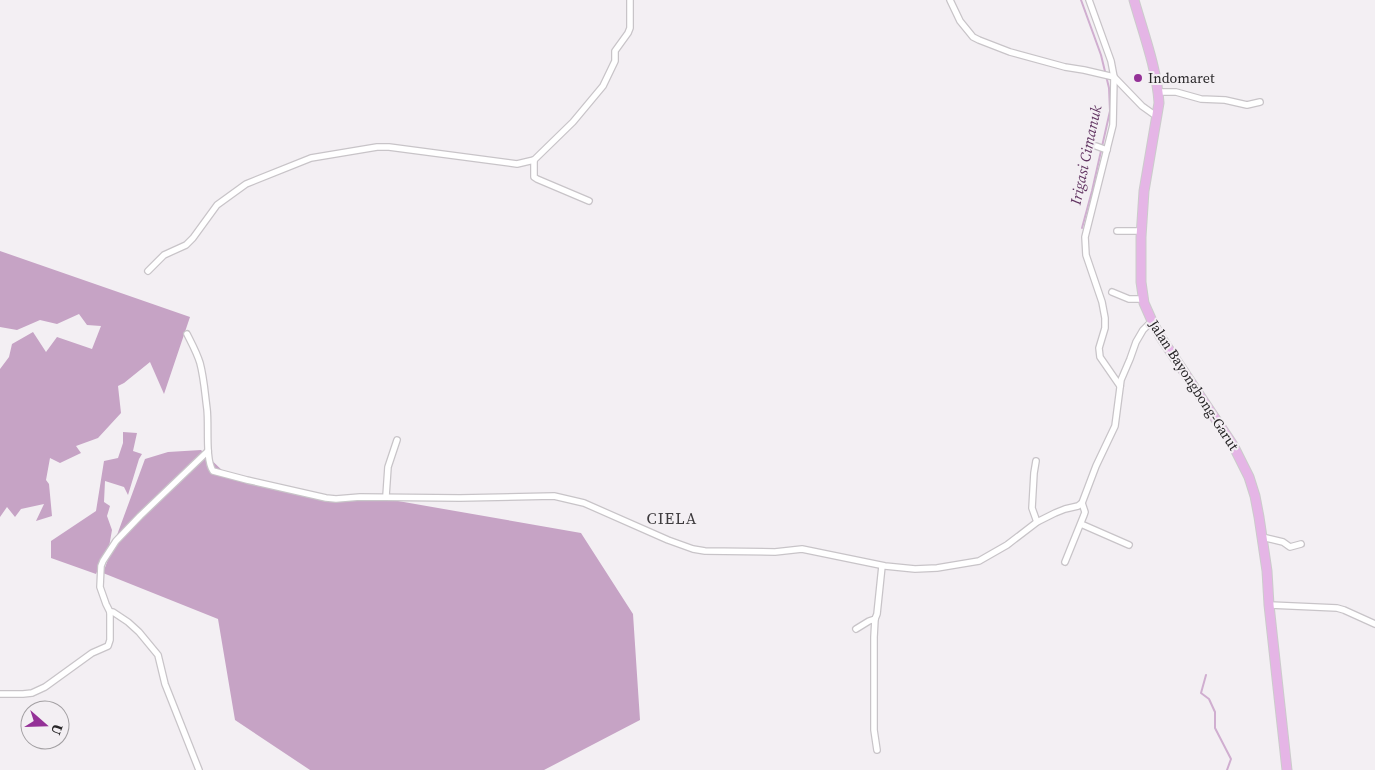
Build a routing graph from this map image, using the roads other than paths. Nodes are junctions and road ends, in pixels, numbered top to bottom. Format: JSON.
{"nodes":[{"id":1,"x":630,"y":0,"type":"edge"},
{"id":2,"x":950,"y":0,"type":"edge"},
{"id":3,"x":1089,"y":0,"type":"edge"},
{"id":4,"x":1134,"y":0,"type":"edge"},
{"id":5,"x":1114,"y":77,"type":"junction"},
{"id":6,"x":1158,"y":92,"type":"junction"},
{"id":7,"x":1260,"y":102,"type":"dead end"},
{"id":8,"x":1156,"y":116,"type":"junction"},
{"id":9,"x":534,"y":160,"type":"junction"},
{"id":10,"x":589,"y":201,"type":"dead end"},
{"id":11,"x":1117,"y":230,"type":"dead end"},
{"id":12,"x":1141,"y":231,"type":"junction"},
{"id":13,"x":148,"y":271,"type":"dead end"},
{"id":14,"x":1112,"y":292,"type":"dead end"},
{"id":15,"x":1143,"y":299,"type":"junction"},
{"id":16,"x":1152,"y":321,"type":"junction"},
{"id":17,"x":187,"y":334,"type":"dead end"},
{"id":18,"x":1120,"y":383,"type":"junction"},
{"id":19,"x":397,"y":440,"type":"dead end"},
{"id":20,"x":208,"y":451,"type":"junction"},
{"id":21,"x":1036,"y":461,"type":"dead end"},
{"id":22,"x":386,"y":496,"type":"junction"},
{"id":23,"x":1082,"y":504,"type":"junction"},
{"id":24,"x":1037,"y":522,"type":"junction"},
{"id":25,"x":1081,"y":524,"type":"junction"},
{"id":26,"x":1262,"y":537,"type":"junction"},
{"id":27,"x":1302,"y":544,"type":"dead end"},
{"id":28,"x":1129,"y":545,"type":"dead end"},
{"id":29,"x":1065,"y":562,"type":"dead end"},
{"id":30,"x":882,"y":566,"type":"junction"},
{"id":31,"x":1269,"y":605,"type":"junction"},
{"id":32,"x":110,"y":612,"type":"junction"},
{"id":33,"x":875,"y":619,"type":"junction"},
{"id":34,"x":1375,"y":624,"type":"edge"},
{"id":35,"x":856,"y":629,"type":"dead end"},
{"id":36,"x":0,"y":694,"type":"edge"},
{"id":37,"x":877,"y":750,"type":"dead end"},
{"id":38,"x":199,"y":770,"type":"edge"},
{"id":39,"x":1287,"y":770,"type":"edge"}],
"edges":[{"from":1,"to":9,"type":"street"},
{"from":2,"to":5,"type":"street"},
{"from":3,"to":5,"type":"street"},
{"from":4,"to":6,"type":"main road","name":"Jalan Bayongbong-Garut"},
{"from":5,"to":8,"type":"street"},
{"from":5,"to":18,"type":"street"},
{"from":6,"to":7,"type":"street"},
{"from":6,"to":8,"type":"main road","name":"Jalan Bayongbong-Garut"},
{"from":8,"to":12,"type":"main road","name":"Jalan Bayongbong-Garut"},
{"from":9,"to":10,"type":"street"},
{"from":9,"to":13,"type":"street"},
{"from":11,"to":12,"type":"street"},
{"from":12,"to":15,"type":"main road","name":"Jalan Bayongbong-Garut"},
{"from":14,"to":15,"type":"street"},
{"from":15,"to":16,"type":"main road","name":"Jalan Bayongbong-Garut"},
{"from":16,"to":18,"type":"street"},
{"from":16,"to":26,"type":"main road","name":"Jalan Bayongbong-Garut"},
{"from":17,"to":20,"type":"street"},
{"from":18,"to":23,"type":"street"},
{"from":19,"to":22,"type":"street"},
{"from":20,"to":22,"type":"street"},
{"from":20,"to":32,"type":"street"},
{"from":21,"to":24,"type":"street"},
{"from":22,"to":30,"type":"street"},
{"from":23,"to":24,"type":"street"},
{"from":23,"to":25,"type":"street"},
{"from":24,"to":30,"type":"street"},
{"from":25,"to":28,"type":"street"},
{"from":25,"to":29,"type":"street"},
{"from":26,"to":27,"type":"street"},
{"from":26,"to":31,"type":"main road","name":"Jalan Bayongbong-Garut"},
{"from":30,"to":33,"type":"street"},
{"from":31,"to":34,"type":"street"},
{"from":31,"to":39,"type":"main road","name":"Jalan Bayongbong-Garut"},
{"from":32,"to":36,"type":"street"},
{"from":32,"to":38,"type":"street"},
{"from":33,"to":35,"type":"street"},
{"from":33,"to":37,"type":"street"}]}
